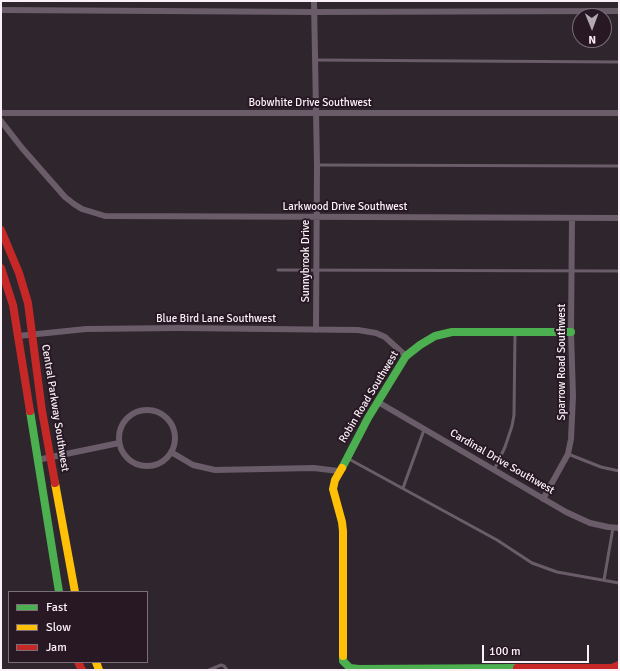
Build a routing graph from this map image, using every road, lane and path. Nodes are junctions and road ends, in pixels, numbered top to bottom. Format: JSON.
{"nodes":[{"id":1,"x":314,"y":1,"type":"edge"},
{"id":2,"x":1,"y":10,"type":"edge"},
{"id":3,"x":619,"y":11,"type":"edge"},
{"id":4,"x":314,"y":12,"type":"junction"},
{"id":5,"x":315,"y":60,"type":"junction"},
{"id":6,"x":619,"y":62,"type":"edge"},
{"id":7,"x":1,"y":113,"type":"edge"},
{"id":8,"x":619,"y":113,"type":"edge"},
{"id":9,"x":316,"y":114,"type":"junction"},
{"id":10,"x":1,"y":121,"type":"edge"},
{"id":11,"x":317,"y":165,"type":"junction"},
{"id":12,"x":619,"y":166,"type":"edge"},
{"id":13,"x":316,"y":216,"type":"junction"},
{"id":14,"x":572,"y":218,"type":"junction"},
{"id":15,"x":619,"y":218,"type":"edge"},
{"id":16,"x":1,"y":230,"type":"edge"},
{"id":17,"x":1,"y":268,"type":"edge"},
{"id":18,"x":278,"y":270,"type":"dead end"},
{"id":19,"x":316,"y":270,"type":"junction"},
{"id":20,"x":571,"y":271,"type":"junction"},
{"id":21,"x":619,"y":271,"type":"edge"},
{"id":22,"x":316,"y":330,"type":"junction"},
{"id":23,"x":516,"y":332,"type":"junction"},
{"id":24,"x":571,"y":332,"type":"junction"},
{"id":25,"x":33,"y":335,"type":"junction"},
{"id":26,"x":18,"y":336,"type":"junction"},
{"id":27,"x":406,"y":356,"type":"junction"},
{"id":28,"x":378,"y":402,"type":"junction"},
{"id":29,"x":424,"y":430,"type":"junction"},
{"id":30,"x":119,"y":443,"type":"junction"},
{"id":31,"x":171,"y":452,"type":"junction"},
{"id":32,"x":568,"y":454,"type":"junction"},
{"id":33,"x":50,"y":457,"type":"junction"},
{"id":34,"x":346,"y":457,"type":"junction"},
{"id":35,"x":37,"y":460,"type":"junction"},
{"id":36,"x":494,"y":470,"type":"junction"},
{"id":37,"x":619,"y":471,"type":"edge"},
{"id":38,"x":338,"y":472,"type":"junction"},
{"id":39,"x":403,"y":488,"type":"junction"},
{"id":40,"x":543,"y":499,"type":"junction"},
{"id":41,"x":616,"y":528,"type":"edge"},
{"id":42,"x":604,"y":580,"type":"junction"},
{"id":43,"x":619,"y":583,"type":"edge"},
{"id":44,"x":59,"y":591,"type":"edge"},
{"id":45,"x":75,"y":591,"type":"edge"},
{"id":46,"x":619,"y":664,"type":"edge"},
{"id":47,"x":209,"y":670,"type":"edge"},
{"id":48,"x":227,"y":670,"type":"edge"}],
"edges":[{"from":1,"to":4,"type":"street","name":"Sunnybrook Drive"},
{"from":2,"to":4,"type":"street"},
{"from":3,"to":4,"type":"street"},
{"from":4,"to":5,"type":"street","name":"Sunnybrook Drive"},
{"from":5,"to":6,"type":"lane"},
{"from":5,"to":9,"type":"street","name":"Sunnybrook Drive"},
{"from":7,"to":9,"type":"street","name":"Bobwhite Drive Southwest"},
{"from":8,"to":9,"type":"street","name":"Bobwhite Drive Southwest"},
{"from":9,"to":11,"type":"street","name":"Sunnybrook Drive"},
{"from":10,"to":13,"type":"street","name":"Larkwood Drive Southwest"},
{"from":11,"to":12,"type":"lane"},
{"from":11,"to":13,"type":"street","name":"Sunnybrook Drive"},
{"from":13,"to":14,"type":"street","name":"Larkwood Drive Southwest"},
{"from":13,"to":19,"type":"street","name":"Sunnybrook Drive"},
{"from":14,"to":15,"type":"street","name":"Larkwood Drive Southwest"},
{"from":14,"to":20,"type":"street","name":"Sparrow Road Southwest"},
{"from":16,"to":25,"type":"street","name":"Central Parkway Southwest"},
{"from":17,"to":26,"type":"street"},
{"from":18,"to":19,"type":"lane"},
{"from":19,"to":20,"type":"lane"},
{"from":19,"to":22,"type":"street","name":"Sunnybrook Drive"},
{"from":20,"to":21,"type":"lane"},
{"from":20,"to":24,"type":"street","name":"Sparrow Road Southwest"},
{"from":22,"to":25,"type":"street","name":"Blue Bird Lane Southwest"},
{"from":22,"to":27,"type":"street","name":"Blue Bird Lane Southwest"},
{"from":23,"to":24,"type":"street","name":"Robin Road Southwest"},
{"from":23,"to":27,"type":"street","name":"Robin Road Southwest"},
{"from":23,"to":36,"type":"lane"},
{"from":24,"to":32,"type":"street","name":"Sparrow Road Southwest"},
{"from":25,"to":26,"type":"street","name":"Blue Bird Lane Southwest"},
{"from":25,"to":33,"type":"street","name":"Central Parkway Southwest"},
{"from":26,"to":35,"type":"street"},
{"from":27,"to":28,"type":"street","name":"Robin Road Southwest"},
{"from":28,"to":29,"type":"street","name":"Cardinal Drive Southwest"},
{"from":28,"to":34,"type":"street","name":"Robin Road Southwest"},
{"from":29,"to":36,"type":"street","name":"Cardinal Drive Southwest"},
{"from":29,"to":39,"type":"lane"},
{"from":30,"to":31,"type":"street"},
{"from":30,"to":31,"type":"street"},
{"from":30,"to":33,"type":"street"},
{"from":31,"to":38,"type":"street"},
{"from":32,"to":37,"type":"lane"},
{"from":32,"to":40,"type":"street","name":"Sparrow Road Southwest"},
{"from":33,"to":35,"type":"street"},
{"from":33,"to":45,"type":"street","name":"Central Parkway Southwest"},
{"from":34,"to":38,"type":"street","name":"Robin Road Southwest"},
{"from":34,"to":39,"type":"lane"},
{"from":35,"to":44,"type":"street"},
{"from":36,"to":40,"type":"street","name":"Cardinal Drive Southwest"},
{"from":38,"to":46,"type":"street","name":"Robin Road Southwest"},
{"from":39,"to":42,"type":"lane"},
{"from":40,"to":41,"type":"street","name":"Cardinal Drive Southwest"},
{"from":41,"to":42,"type":"lane"},
{"from":42,"to":43,"type":"lane"},
{"from":47,"to":48,"type":"lane"}]}
